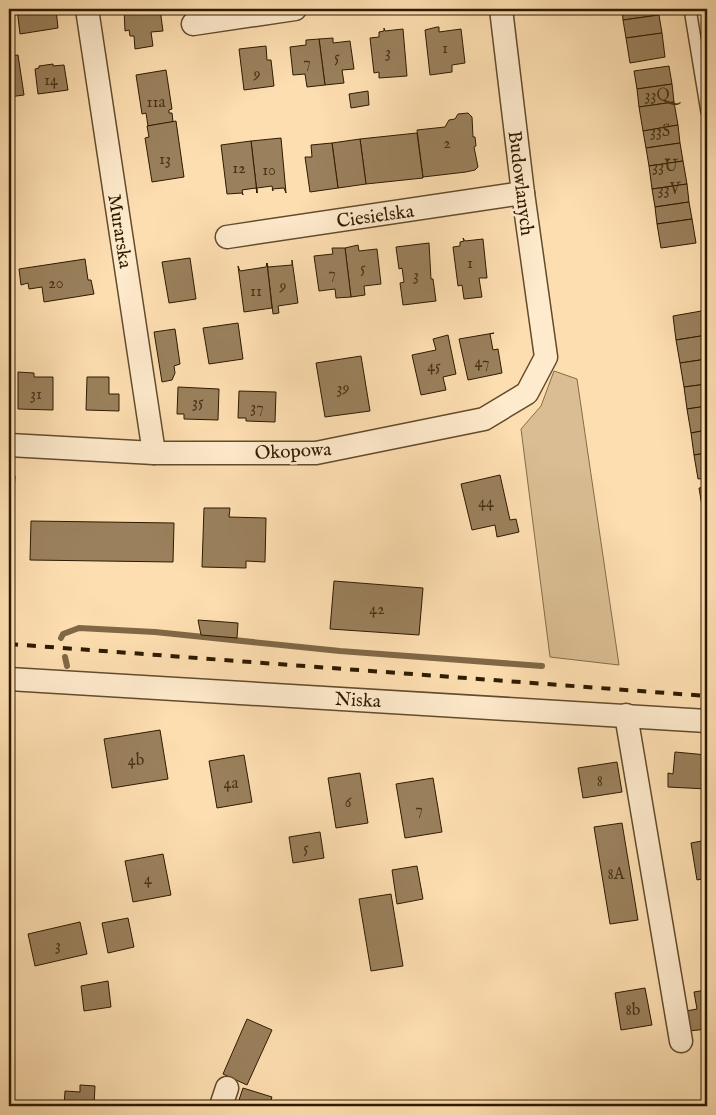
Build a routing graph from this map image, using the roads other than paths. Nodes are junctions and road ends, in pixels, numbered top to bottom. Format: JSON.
{"nodes":[{"id":1,"x":87,"y":9,"type":"edge"},
{"id":2,"x":295,"y":9,"type":"edge"},
{"id":3,"x":501,"y":9,"type":"edge"},
{"id":4,"x":690,"y":9,"type":"edge"},
{"id":5,"x":193,"y":24,"type":"dead end"},
{"id":6,"x":707,"y":112,"type":"edge"},
{"id":7,"x":523,"y":193,"type":"junction"},
{"id":8,"x":228,"y":237,"type":"dead end"},
{"id":9,"x":546,"y":357,"type":"joint"},
{"id":10,"x":9,"y":445,"type":"edge"},
{"id":11,"x":154,"y":453,"type":"junction"},
{"id":12,"x":9,"y":678,"type":"edge"},
{"id":13,"x":626,"y":715,"type":"junction"},
{"id":14,"x":707,"y":720,"type":"edge"},
{"id":15,"x":681,"y":1040,"type":"dead end"}],
"edges":[{"from":1,"to":11,"type":"street","name":"Murarska"},
{"from":2,"to":5,"type":"street"},
{"from":3,"to":7,"type":"street","name":"Budowlanych"},
{"from":4,"to":6,"type":"lane"},
{"from":7,"to":8,"type":"street","name":"Ciesielska"},
{"from":7,"to":9,"type":"street","name":"Budowlanych"},
{"from":9,"to":11,"type":"street","name":"Okopowa"},
{"from":10,"to":11,"type":"street","name":"Okopowa"},
{"from":12,"to":13,"type":"street","name":"Niska"},
{"from":13,"to":14,"type":"street","name":"Niska"},
{"from":13,"to":15,"type":"street"}]}
